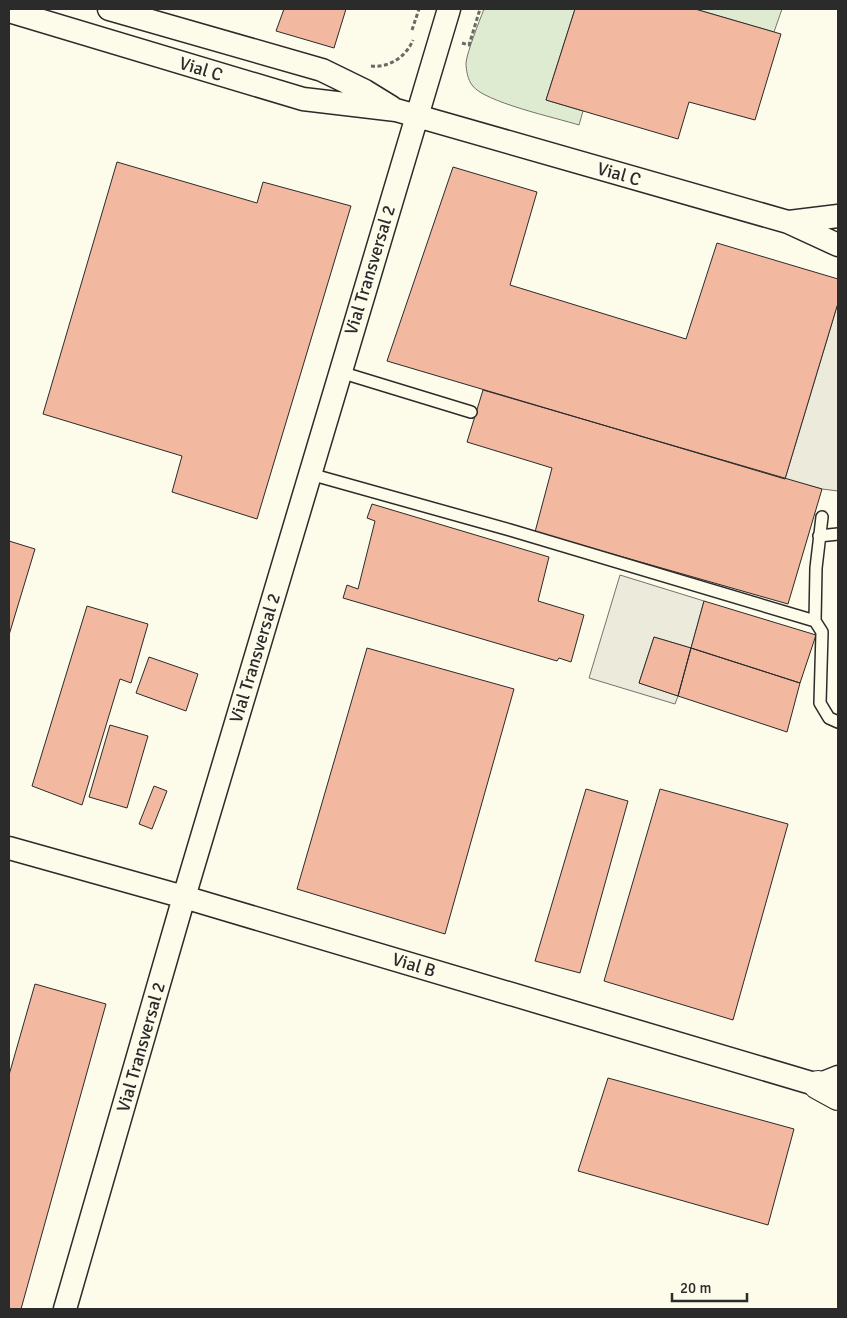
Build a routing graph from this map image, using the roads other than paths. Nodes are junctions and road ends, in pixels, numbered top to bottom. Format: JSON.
{"nodes":[{"id":1,"x":109,"y":9,"type":"edge"},
{"id":2,"x":449,"y":9,"type":"edge"},
{"id":3,"x":9,"y":12,"type":"edge"},
{"id":4,"x":406,"y":113,"type":"junction"},
{"id":5,"x":838,"y":216,"type":"edge"},
{"id":6,"x":788,"y":222,"type":"junction"},
{"id":7,"x":838,"y":245,"type":"edge"},
{"id":8,"x":340,"y":372,"type":"junction"},
{"id":9,"x":471,"y":412,"type":"dead end"},
{"id":10,"x":310,"y":474,"type":"junction"},
{"id":11,"x":822,"y":517,"type":"dead end"},
{"id":12,"x":838,"y":534,"type":"edge"},
{"id":13,"x":819,"y":536,"type":"junction"},
{"id":14,"x":815,"y":620,"type":"junction"},
{"id":15,"x":838,"y":722,"type":"edge"},
{"id":16,"x":9,"y":848,"type":"edge"},
{"id":17,"x":184,"y":897,"type":"junction"},
{"id":18,"x":833,"y":1085,"type":"edge"},
{"id":19,"x":65,"y":1309,"type":"edge"}],
"edges":[{"from":1,"to":4,"type":"street","name":"Vial C"},
{"from":2,"to":4,"type":"street","name":"Vial Transversal 2"},
{"from":3,"to":4,"type":"street","name":"Vial C"},
{"from":4,"to":6,"type":"street","name":"Vial C"},
{"from":4,"to":8,"type":"street","name":"Vial Transversal 2"},
{"from":5,"to":6,"type":"street"},
{"from":6,"to":7,"type":"street","name":"Vial C"},
{"from":8,"to":9,"type":"lane"},
{"from":8,"to":10,"type":"street","name":"Vial Transversal 2"},
{"from":10,"to":14,"type":"lane"},
{"from":10,"to":17,"type":"street","name":"Vial Transversal 2"},
{"from":11,"to":13,"type":"lane"},
{"from":12,"to":13,"type":"lane"},
{"from":13,"to":14,"type":"lane"},
{"from":14,"to":15,"type":"lane"},
{"from":16,"to":17,"type":"street","name":"Vial B"},
{"from":17,"to":18,"type":"street","name":"Vial B"},
{"from":17,"to":19,"type":"street","name":"Vial Transversal 2"}]}
